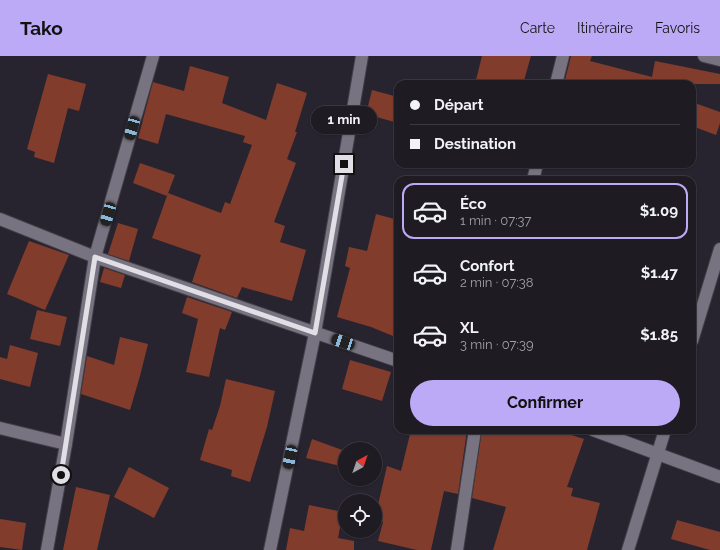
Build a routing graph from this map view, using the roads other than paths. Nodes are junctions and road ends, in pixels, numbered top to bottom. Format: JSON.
{"nodes":[{"id":1,"x":152,"y":56,"type":"edge"},
{"id":2,"x":362,"y":56,"type":"edge"},
{"id":3,"x":563,"y":56,"type":"edge"},
{"id":4,"x":704,"y":56,"type":"edge"},
{"id":5,"x":720,"y":60,"type":"edge"},
{"id":6,"x":557,"y":80,"type":"edge"},
{"id":7,"x":0,"y":219,"type":"edge"},
{"id":8,"x":720,"y":249,"type":"edge"},
{"id":9,"x":95,"y":257,"type":"junction"},
{"id":10,"x":696,"y":328,"type":"edge"},
{"id":11,"x":315,"y":333,"type":"junction"},
{"id":12,"x":394,"y":360,"type":"edge"},
{"id":13,"x":0,"y":428,"type":"edge"},
{"id":14,"x":474,"y":434,"type":"edge"},
{"id":15,"x":604,"y":434,"type":"edge"},
{"id":16,"x":664,"y":434,"type":"edge"},
{"id":17,"x":66,"y":444,"type":"junction"},
{"id":18,"x":658,"y":454,"type":"junction"},
{"id":19,"x":720,"y":477,"type":"edge"},
{"id":20,"x":47,"y":550,"type":"edge"},
{"id":21,"x":270,"y":550,"type":"edge"},
{"id":22,"x":457,"y":550,"type":"edge"},
{"id":23,"x":628,"y":550,"type":"edge"}],
"edges":[{"from":1,"to":9,"type":"street"},
{"from":2,"to":11,"type":"street"},
{"from":3,"to":6,"type":"street"},
{"from":4,"to":5,"type":"street"},
{"from":7,"to":9,"type":"street"},
{"from":8,"to":10,"type":"street"},
{"from":9,"to":11,"type":"street"},
{"from":9,"to":17,"type":"street"},
{"from":11,"to":12,"type":"street"},
{"from":11,"to":21,"type":"street"},
{"from":13,"to":17,"type":"street"},
{"from":14,"to":22,"type":"street"},
{"from":15,"to":18,"type":"street"},
{"from":16,"to":18,"type":"street"},
{"from":17,"to":20,"type":"street"},
{"from":18,"to":19,"type":"street"},
{"from":18,"to":23,"type":"street"}]}
